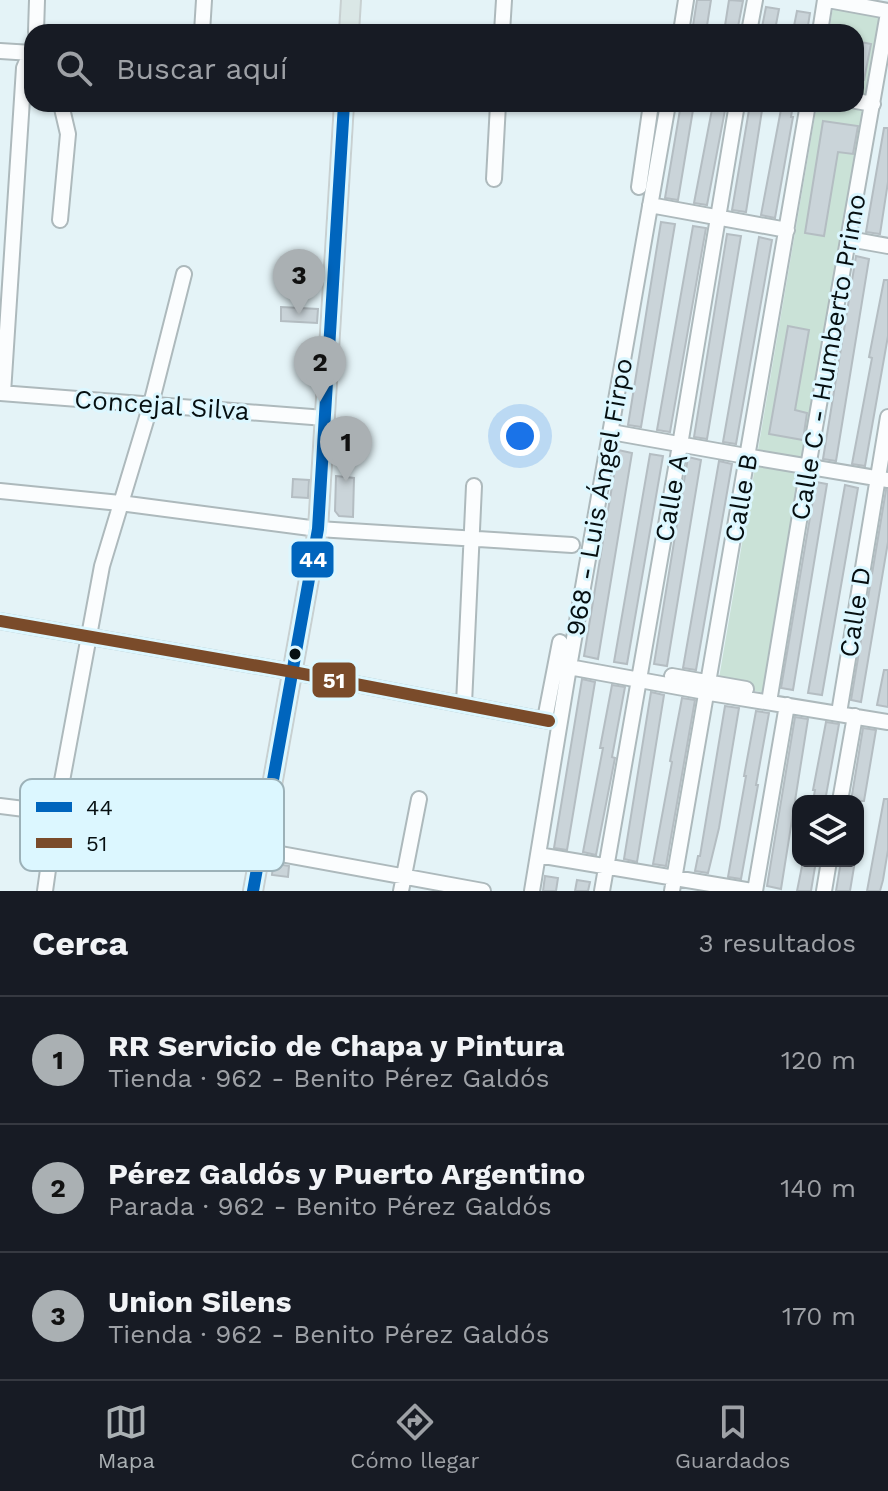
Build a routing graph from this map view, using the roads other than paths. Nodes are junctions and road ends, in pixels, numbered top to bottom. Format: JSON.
{"nodes":[{"id":1,"x":37,"y":0,"type":"edge"},
{"id":2,"x":204,"y":0,"type":"edge"},
{"id":3,"x":351,"y":0,"type":"edge"},
{"id":4,"x":504,"y":0,"type":"edge"},
{"id":5,"x":686,"y":0,"type":"edge"},
{"id":6,"x":755,"y":0,"type":"edge"},
{"id":7,"x":831,"y":0,"type":"edge"},
{"id":8,"x":888,"y":12,"type":"edge"},
{"id":9,"x":36,"y":24,"type":"edge"},
{"id":10,"x":202,"y":24,"type":"edge"},
{"id":11,"x":350,"y":24,"type":"edge"},
{"id":12,"x":502,"y":24,"type":"edge"},
{"id":13,"x":682,"y":24,"type":"edge"},
{"id":14,"x":750,"y":24,"type":"edge"},
{"id":15,"x":823,"y":24,"type":"edge"},
{"id":16,"x":830,"y":24,"type":"edge"},
{"id":17,"x":0,"y":51,"type":"edge"},
{"id":18,"x":24,"y":52,"type":"edge"},
{"id":19,"x":24,"y":68,"type":"edge"},
{"id":20,"x":864,"y":102,"type":"edge"},
{"id":21,"x":873,"y":104,"type":"junction"},
{"id":22,"x":63,"y":112,"type":"edge"},
{"id":23,"x":344,"y":112,"type":"edge"},
{"id":24,"x":498,"y":112,"type":"edge"},
{"id":25,"x":650,"y":112,"type":"edge"},
{"id":26,"x":667,"y":112,"type":"edge"},
{"id":27,"x":736,"y":112,"type":"edge"},
{"id":28,"x":807,"y":112,"type":"edge"},
{"id":29,"x":816,"y":112,"type":"edge"},
{"id":30,"x":0,"y":175,"type":"edge"},
{"id":31,"x":16,"y":176,"type":"junction"},
{"id":32,"x":494,"y":179,"type":"dead end"},
{"id":33,"x":639,"y":187,"type":"dead end"},
{"id":34,"x":650,"y":205,"type":"junction"},
{"id":35,"x":717,"y":217,"type":"junction"},
{"id":36,"x":60,"y":220,"type":"dead end"},
{"id":37,"x":787,"y":230,"type":"junction"},
{"id":38,"x":849,"y":239,"type":"junction"},
{"id":39,"x":888,"y":246,"type":"edge"},
{"id":40,"x":184,"y":274,"type":"dead end"},
{"id":41,"x":4,"y":315,"type":"edge"},
{"id":42,"x":1,"y":393,"type":"edge"},
{"id":43,"x":151,"y":404,"type":"junction"},
{"id":44,"x":888,"y":417,"type":"edge"},
{"id":45,"x":325,"y":418,"type":"junction"},
{"id":46,"x":611,"y":432,"type":"junction"},
{"id":47,"x":680,"y":445,"type":"junction"},
{"id":48,"x":752,"y":457,"type":"junction"},
{"id":49,"x":808,"y":467,"type":"junction"},
{"id":50,"x":883,"y":479,"type":"edge"},
{"id":51,"x":474,"y":486,"type":"dead end"},
{"id":52,"x":0,"y":491,"type":"edge"},
{"id":53,"x":120,"y":503,"type":"junction"},
{"id":54,"x":318,"y":529,"type":"junction"},
{"id":55,"x":471,"y":539,"type":"junction"},
{"id":56,"x":572,"y":545,"type":"dead end"},
{"id":57,"x":0,"y":621,"type":"edge"},
{"id":58,"x":90,"y":637,"type":"junction"},
{"id":59,"x":560,"y":642,"type":"dead end"},
{"id":60,"x":570,"y":662,"type":"junction"},
{"id":61,"x":293,"y":672,"type":"junction"},
{"id":62,"x":640,"y":676,"type":"junction"},
{"id":63,"x":712,"y":688,"type":"junction"},
{"id":64,"x":770,"y":698,"type":"junction"},
{"id":65,"x":464,"y":704,"type":"junction"},
{"id":66,"x":787,"y":705,"type":"junction"},
{"id":67,"x":840,"y":709,"type":"junction"},
{"id":68,"x":888,"y":713,"type":"edge"},
{"id":69,"x":855,"y":716,"type":"junction"},
{"id":70,"x":888,"y":722,"type":"edge"},
{"id":71,"x":63,"y":779,"type":"edge"},
{"id":72,"x":274,"y":779,"type":"edge"},
{"id":73,"x":841,"y":795,"type":"edge"},
{"id":74,"x":419,"y":799,"type":"dead end"},
{"id":75,"x":0,"y":806,"type":"edge"},
{"id":76,"x":20,"y":808,"type":"edge"},
{"id":77,"x":284,"y":854,"type":"edge"},
{"id":78,"x":538,"y":855,"type":"junction"},
{"id":79,"x":828,"y":867,"type":"edge"},
{"id":80,"x":606,"y":868,"type":"junction"},
{"id":81,"x":48,"y":871,"type":"edge"},
{"id":82,"x":257,"y":871,"type":"edge"},
{"id":83,"x":404,"y":876,"type":"junction"},
{"id":84,"x":678,"y":885,"type":"edge"},
{"id":85,"x":45,"y":891,"type":"edge"},
{"id":86,"x":253,"y":891,"type":"edge"},
{"id":87,"x":401,"y":891,"type":"edge"},
{"id":88,"x":483,"y":891,"type":"edge"},
{"id":89,"x":532,"y":891,"type":"edge"},
{"id":90,"x":602,"y":891,"type":"edge"},
{"id":91,"x":753,"y":891,"type":"edge"},
{"id":92,"x":824,"y":891,"type":"edge"}],
"edges":[{"from":1,"to":9,"type":"street"},
{"from":2,"to":10,"type":"street"},
{"from":3,"to":11,"type":"main road"},
{"from":4,"to":12,"type":"street"},
{"from":5,"to":13,"type":"street"},
{"from":6,"to":14,"type":"street"},
{"from":7,"to":8,"type":"street"},
{"from":7,"to":15,"type":"street"},
{"from":7,"to":16,"type":"street"},
{"from":8,"to":21,"type":"street","name":"Calle C - Humberto Primo"},
{"from":17,"to":18,"type":"street"},
{"from":19,"to":31,"type":"street"},
{"from":20,"to":21,"type":"street"},
{"from":21,"to":38,"type":"street","name":"Calle C - Humberto Primo"},
{"from":22,"to":36,"type":"street"},
{"from":23,"to":45,"type":"main road"},
{"from":24,"to":32,"type":"street"},
{"from":25,"to":33,"type":"street"},
{"from":26,"to":34,"type":"street","name":"968 - Luis Ángel Firpo"},
{"from":27,"to":35,"type":"street","name":"Calle A"},
{"from":28,"to":37,"type":"street","name":"Calle B"},
{"from":29,"to":48,"type":"street","name":"Calle B"},
{"from":30,"to":31,"type":"street"},
{"from":31,"to":41,"type":"street"},
{"from":34,"to":35,"type":"street"},
{"from":34,"to":46,"type":"street","name":"968 - Luis Ángel Firpo"},
{"from":35,"to":37,"type":"street"},
{"from":35,"to":47,"type":"street","name":"Calle A"},
{"from":37,"to":48,"type":"street","name":"Calle B"},
{"from":38,"to":39,"type":"street"},
{"from":38,"to":49,"type":"street","name":"Calle C - Humberto Primo"},
{"from":40,"to":43,"type":"street"},
{"from":41,"to":42,"type":"street"},
{"from":42,"to":43,"type":"street","name":"Concejal Silva"},
{"from":43,"to":45,"type":"street","name":"Concejal Silva"},
{"from":43,"to":53,"type":"street"},
{"from":44,"to":50,"type":"street","name":"Calle D"},
{"from":45,"to":54,"type":"main road"},
{"from":46,"to":47,"type":"street"},
{"from":46,"to":60,"type":"street","name":"968 - Luis Ángel Firpo"},
{"from":47,"to":48,"type":"street"},
{"from":47,"to":62,"type":"street","name":"Calle A"},
{"from":48,"to":49,"type":"street"},
{"from":48,"to":63,"type":"street","name":"Calle B"},
{"from":49,"to":50,"type":"street"},
{"from":49,"to":64,"type":"street","name":"Calle C - Humberto Primo"},
{"from":50,"to":67,"type":"street","name":"Calle D"},
{"from":51,"to":55,"type":"street"},
{"from":52,"to":53,"type":"street"},
{"from":53,"to":54,"type":"street"},
{"from":53,"to":58,"type":"street"},
{"from":54,"to":55,"type":"street"},
{"from":54,"to":61,"type":"main road"},
{"from":55,"to":56,"type":"street"},
{"from":55,"to":65,"type":"street"},
{"from":57,"to":58,"type":"street"},
{"from":58,"to":61,"type":"street"},
{"from":58,"to":71,"type":"street"},
{"from":59,"to":65,"type":"street"},
{"from":60,"to":62,"type":"street"},
{"from":60,"to":78,"type":"street","name":"968 - Luis Ángel Firpo"},
{"from":61,"to":65,"type":"street"},
{"from":61,"to":72,"type":"main road"},
{"from":62,"to":63,"type":"street"},
{"from":62,"to":80,"type":"street","name":"Calle A"},
{"from":63,"to":64,"type":"street"},
{"from":63,"to":84,"type":"street","name":"Calle B"},
{"from":64,"to":66,"type":"street"},
{"from":64,"to":67,"type":"street"},
{"from":66,"to":67,"type":"street"},
{"from":66,"to":91,"type":"street"},
{"from":67,"to":68,"type":"street"},
{"from":67,"to":69,"type":"street"},
{"from":69,"to":70,"type":"street"},
{"from":69,"to":73,"type":"street"},
{"from":74,"to":83,"type":"street"},
{"from":75,"to":76,"type":"street"},
{"from":77,"to":83,"type":"street"},
{"from":78,"to":80,"type":"street"},
{"from":78,"to":89,"type":"street","name":"968 - Luis Ángel Firpo"},
{"from":79,"to":92,"type":"street"},
{"from":80,"to":84,"type":"street"},
{"from":80,"to":90,"type":"street","name":"Calle A"},
{"from":81,"to":85,"type":"street"},
{"from":82,"to":86,"type":"main road"},
{"from":83,"to":87,"type":"street"},
{"from":83,"to":88,"type":"street"},
{"from":84,"to":91,"type":"street"}]}
